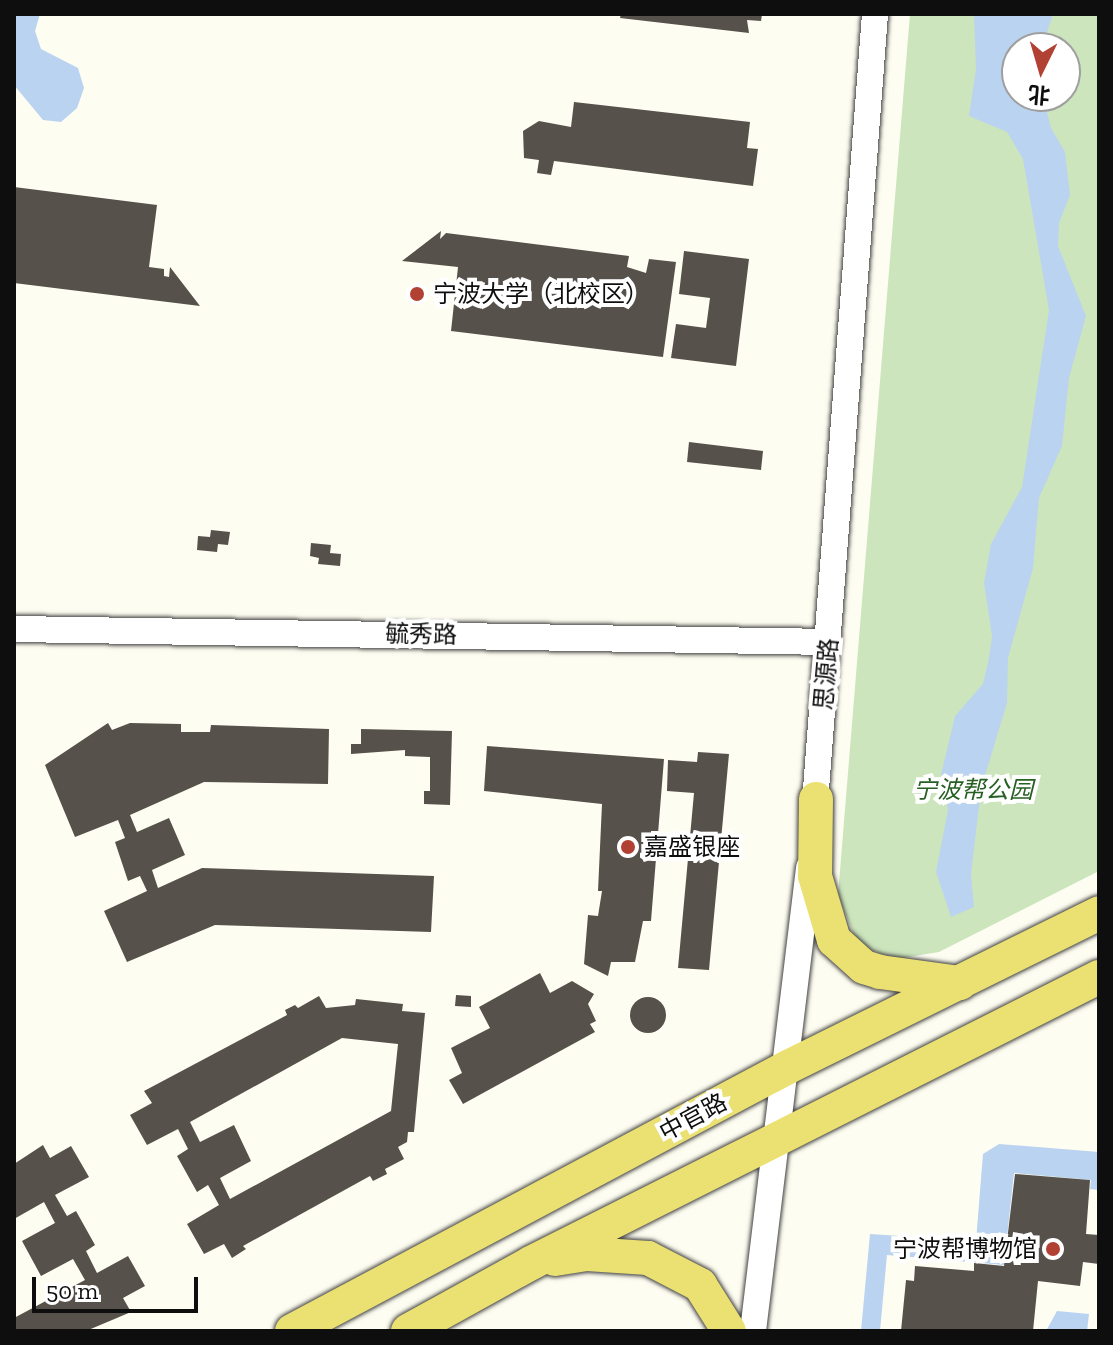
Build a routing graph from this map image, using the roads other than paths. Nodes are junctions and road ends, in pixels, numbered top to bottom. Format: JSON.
{"nodes":[{"id":1,"x":875,"y":14,"type":"edge"},
{"id":2,"x":14,"y":629,"type":"edge"},
{"id":3,"x":828,"y":642,"type":"junction"},
{"id":4,"x":816,"y":799,"type":"junction"},
{"id":5,"x":1099,"y":913,"type":"edge"},
{"id":6,"x":1099,"y":977,"type":"edge"},
{"id":7,"x":960,"y":983,"type":"junction"},
{"id":8,"x":788,"y":1067,"type":"junction"},
{"id":9,"x":776,"y":1140,"type":"junction"},
{"id":10,"x":531,"y":1263,"type":"junction"},
{"id":11,"x":292,"y":1331,"type":"edge"},
{"id":12,"x":408,"y":1331,"type":"edge"},
{"id":13,"x":729,"y":1331,"type":"edge"},
{"id":14,"x":753,"y":1331,"type":"edge"}],
"edges":[{"from":1,"to":3,"type":"street","name":"思源路"},
{"from":2,"to":3,"type":"street","name":"毓秀路"},
{"from":3,"to":4,"type":"street","name":"思源路"},
{"from":4,"to":7,"type":"main road"},
{"from":4,"to":8,"type":"street","name":"思源路"},
{"from":5,"to":7,"type":"main road","name":"中官路"},
{"from":6,"to":9,"type":"main road"},
{"from":7,"to":8,"type":"main road","name":"中官路"},
{"from":8,"to":9,"type":"street","name":"思源路"},
{"from":8,"to":11,"type":"main road","name":"中官路"},
{"from":9,"to":10,"type":"main road"},
{"from":9,"to":14,"type":"street","name":"思源路"},
{"from":10,"to":12,"type":"main road"},
{"from":10,"to":13,"type":"main road"}]}
